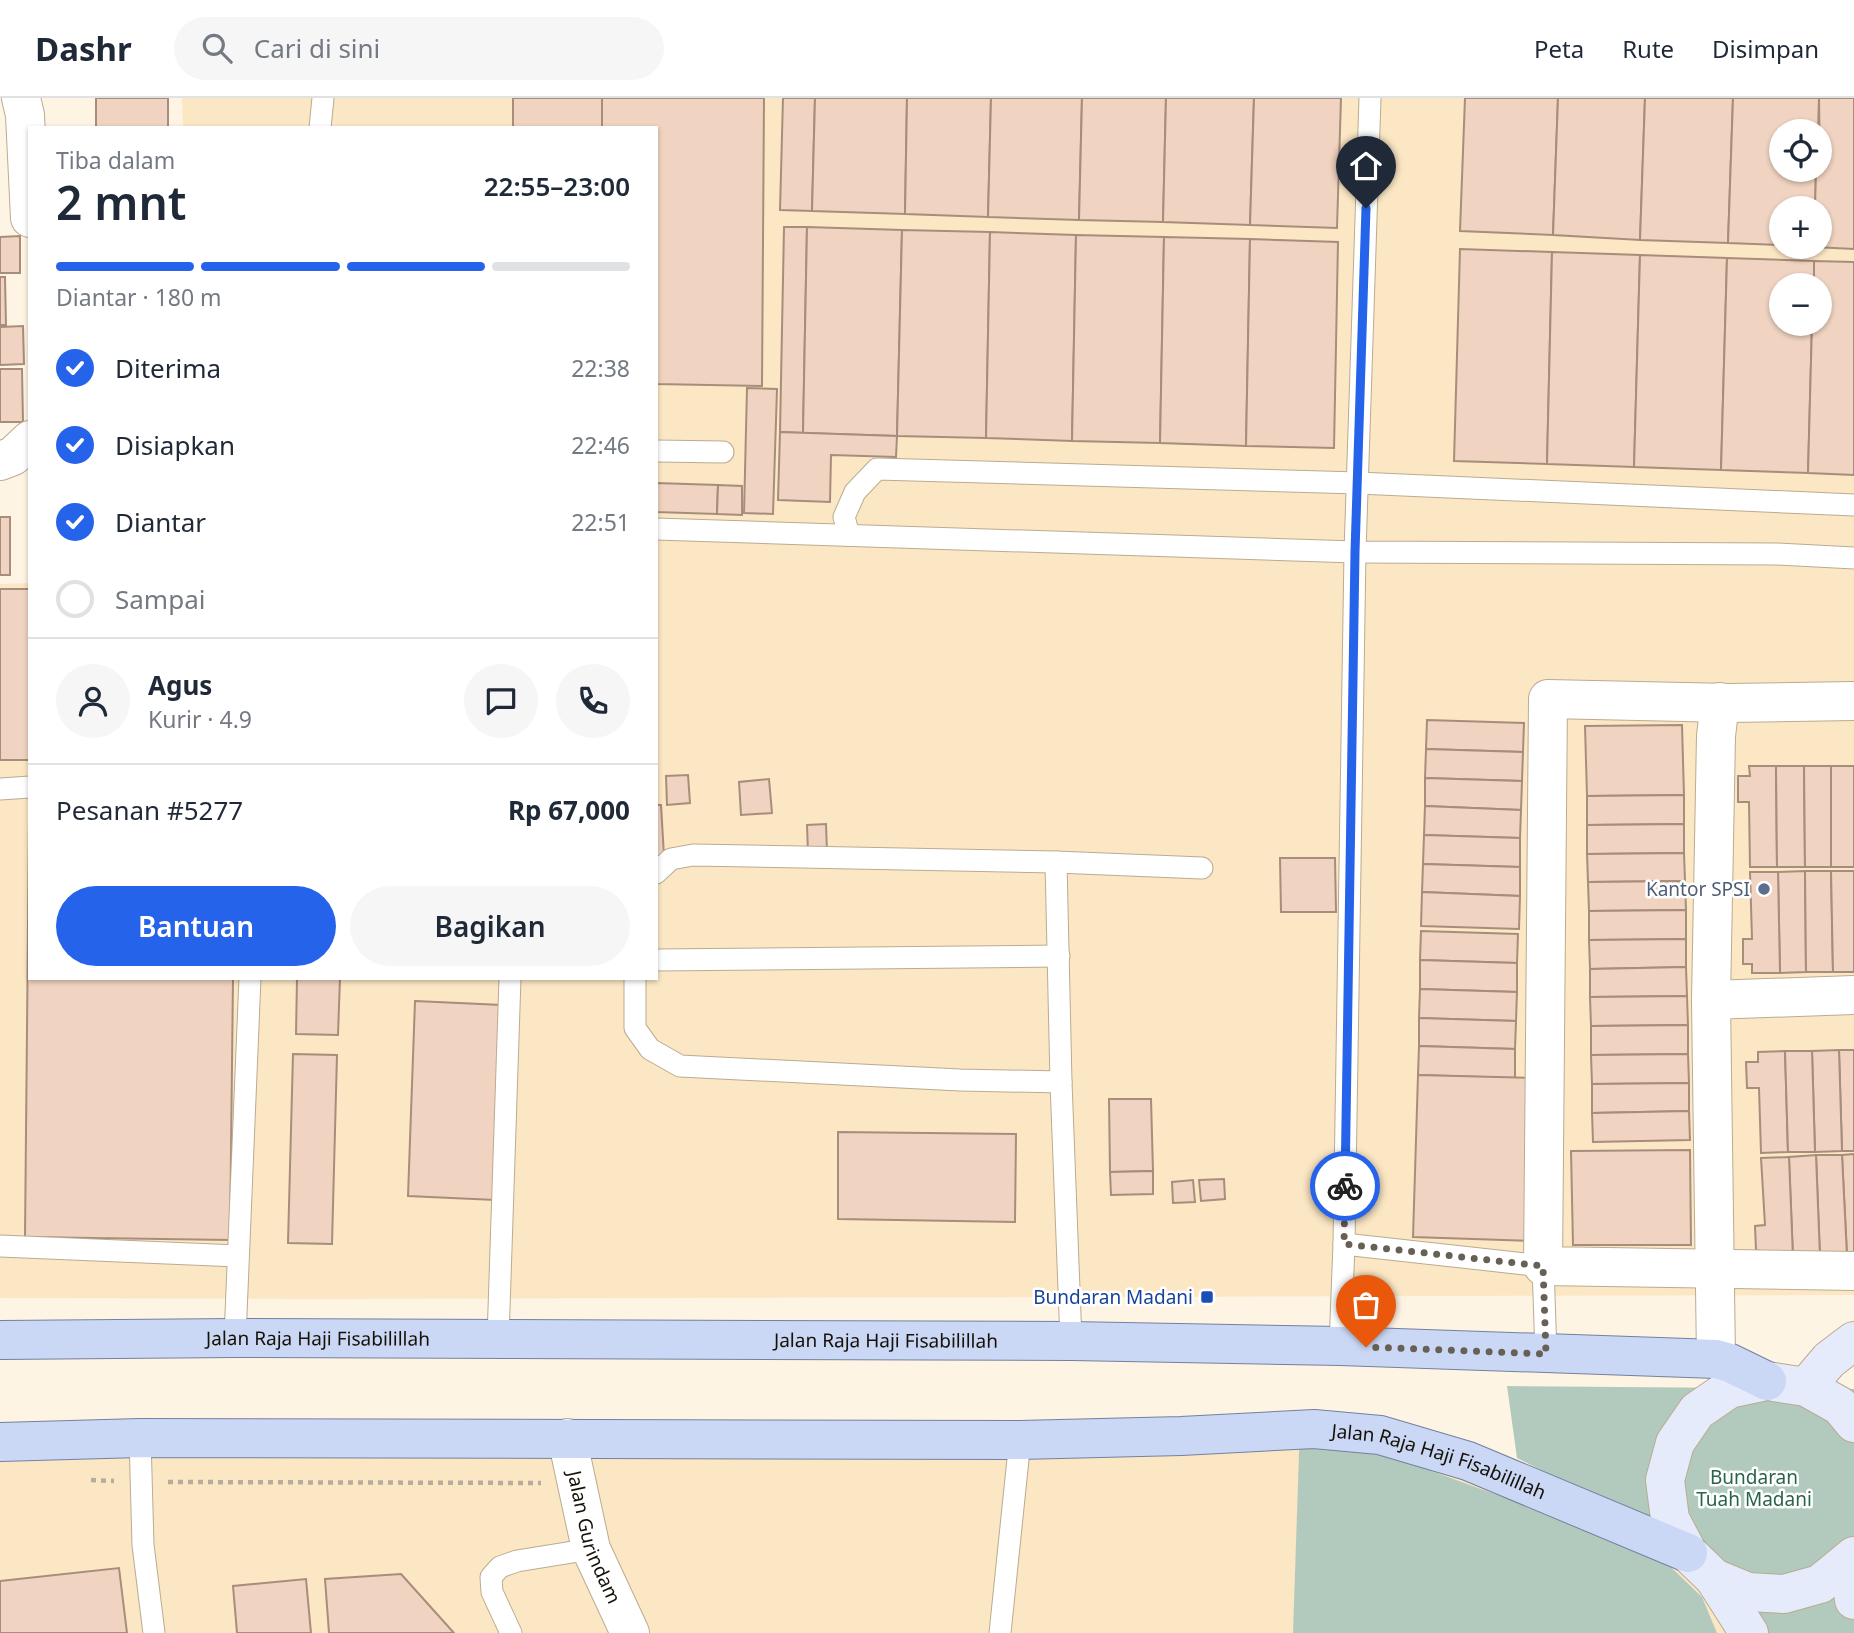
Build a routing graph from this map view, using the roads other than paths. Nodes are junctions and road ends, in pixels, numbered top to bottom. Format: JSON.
{"nodes":[{"id":1,"x":21,"y":98,"type":"edge"},
{"id":2,"x":323,"y":98,"type":"edge"},
{"id":3,"x":1370,"y":98,"type":"edge"},
{"id":4,"x":320,"y":126,"type":"edge"},
{"id":5,"x":28,"y":177,"type":"edge"},
{"id":6,"x":28,"y":442,"type":"edge"},
{"id":7,"x":658,"y":451,"type":"edge"},
{"id":8,"x":723,"y":452,"type":"dead end"},
{"id":9,"x":0,"y":461,"type":"edge"},
{"id":10,"x":1358,"y":483,"type":"junction"},
{"id":11,"x":1854,"y":505,"type":"edge"},
{"id":12,"x":658,"y":529,"type":"edge"},
{"id":13,"x":849,"y":535,"type":"junction"},
{"id":14,"x":1355,"y":552,"type":"junction"},
{"id":15,"x":1854,"y":558,"type":"edge"},
{"id":16,"x":1854,"y":701,"type":"edge"},
{"id":17,"x":1720,"y":702,"type":"junction"},
{"id":18,"x":28,"y":787,"type":"edge"},
{"id":19,"x":0,"y":789,"type":"edge"},
{"id":20,"x":1056,"y":862,"type":"junction"},
{"id":21,"x":1202,"y":868,"type":"dead end"},
{"id":22,"x":658,"y":871,"type":"edge"},
{"id":23,"x":1059,"y":956,"type":"junction"},
{"id":24,"x":658,"y":960,"type":"edge"},
{"id":25,"x":250,"y":980,"type":"edge"},
{"id":26,"x":510,"y":980,"type":"edge"},
{"id":27,"x":635,"y":980,"type":"edge"},
{"id":28,"x":1854,"y":995,"type":"edge"},
{"id":29,"x":1711,"y":1000,"type":"junction"},
{"id":30,"x":1061,"y":1082,"type":"junction"},
{"id":31,"x":1344,"y":1244,"type":"junction"},
{"id":32,"x":0,"y":1246,"type":"edge"},
{"id":33,"x":238,"y":1256,"type":"junction"},
{"id":34,"x":1543,"y":1266,"type":"junction"},
{"id":35,"x":1714,"y":1269,"type":"junction"},
{"id":36,"x":1854,"y":1271,"type":"edge"},
{"id":37,"x":235,"y":1338,"type":"junction"},
{"id":38,"x":498,"y":1339,"type":"junction"},
{"id":39,"x":0,"y":1340,"type":"edge"},
{"id":40,"x":1071,"y":1341,"type":"junction"},
{"id":41,"x":1854,"y":1341,"type":"edge"},
{"id":42,"x":1340,"y":1346,"type":"junction"},
{"id":43,"x":1546,"y":1354,"type":"junction"},
{"id":44,"x":1716,"y":1359,"type":"junction"},
{"id":45,"x":1767,"y":1381,"type":"junction"},
{"id":46,"x":1806,"y":1387,"type":"junction"},
{"id":47,"x":1854,"y":1423,"type":"edge"},
{"id":48,"x":140,"y":1438,"type":"junction"},
{"id":49,"x":567,"y":1438,"type":"junction"},
{"id":50,"x":1020,"y":1440,"type":"junction"},
{"id":51,"x":0,"y":1442,"type":"edge"},
{"id":52,"x":591,"y":1549,"type":"junction"},
{"id":53,"x":1851,"y":1559,"type":"edge"},
{"id":54,"x":1701,"y":1566,"type":"junction"},
{"id":55,"x":1854,"y":1600,"type":"edge"},
{"id":56,"x":154,"y":1633,"type":"edge"},
{"id":57,"x":511,"y":1633,"type":"edge"},
{"id":58,"x":630,"y":1633,"type":"edge"},
{"id":59,"x":1000,"y":1633,"type":"edge"},
{"id":60,"x":1749,"y":1633,"type":"edge"}],
"edges":[{"from":1,"to":5,"type":"street"},
{"from":2,"to":4,"type":"lane"},
{"from":3,"to":10,"type":"lane"},
{"from":6,"to":9,"type":"street"},
{"from":7,"to":8,"type":"lane"},
{"from":10,"to":11,"type":"lane"},
{"from":10,"to":13,"type":"lane"},
{"from":10,"to":14,"type":"lane"},
{"from":12,"to":13,"type":"lane"},
{"from":13,"to":14,"type":"lane"},
{"from":14,"to":15,"type":"lane"},
{"from":14,"to":31,"type":"lane"},
{"from":16,"to":17,"type":"street"},
{"from":17,"to":29,"type":"street"},
{"from":17,"to":34,"type":"street"},
{"from":18,"to":19,"type":"lane"},
{"from":20,"to":21,"type":"lane"},
{"from":20,"to":22,"type":"lane"},
{"from":20,"to":23,"type":"lane"},
{"from":23,"to":24,"type":"lane"},
{"from":23,"to":30,"type":"lane"},
{"from":25,"to":33,"type":"lane"},
{"from":26,"to":38,"type":"lane"},
{"from":27,"to":30,"type":"lane"},
{"from":28,"to":29,"type":"street"},
{"from":29,"to":35,"type":"street"},
{"from":30,"to":40,"type":"lane"},
{"from":31,"to":34,"type":"lane"},
{"from":31,"to":42,"type":"lane"},
{"from":32,"to":33,"type":"lane"},
{"from":33,"to":37,"type":"lane"},
{"from":34,"to":35,"type":"street"},
{"from":34,"to":43,"type":"lane"},
{"from":35,"to":36,"type":"street"},
{"from":35,"to":44,"type":"street"},
{"from":37,"to":38,"type":"main road","name":"Jalan Raja Haji Fisabilillah"},
{"from":37,"to":39,"type":"main road","name":"Jalan Raja Haji Fisabilillah"},
{"from":38,"to":40,"type":"main road","name":"Jalan Raja Haji Fisabilillah"},
{"from":40,"to":42,"type":"main road","name":"Jalan Raja Haji Fisabilillah"},
{"from":41,"to":46,"type":"main road"},
{"from":42,"to":43,"type":"main road","name":"Jalan Raja Haji Fisabilillah"},
{"from":43,"to":44,"type":"main road","name":"Jalan Raja Haji Fisabilillah"},
{"from":44,"to":45,"type":"main road","name":"Jalan Raja Haji Fisabilillah"},
{"from":45,"to":46,"type":"main road"},
{"from":45,"to":54,"type":"main road"},
{"from":46,"to":47,"type":"main road"},
{"from":48,"to":49,"type":"main road","name":"Jalan Raja Haji Fisabilillah"},
{"from":48,"to":51,"type":"main road","name":"Jalan Raja Haji Fisabilillah"},
{"from":48,"to":56,"type":"lane"},
{"from":49,"to":50,"type":"main road","name":"Jalan Raja Haji Fisabilillah"},
{"from":49,"to":52,"type":"street","name":"Jalan Gurindam"},
{"from":50,"to":54,"type":"main road","name":"Jalan Raja Haji Fisabilillah"},
{"from":50,"to":59,"type":"lane"},
{"from":52,"to":57,"type":"lane"},
{"from":52,"to":58,"type":"street","name":"Jalan Gurindam"},
{"from":53,"to":54,"type":"main road"},
{"from":53,"to":55,"type":"main road"},
{"from":54,"to":60,"type":"main road"}]}
